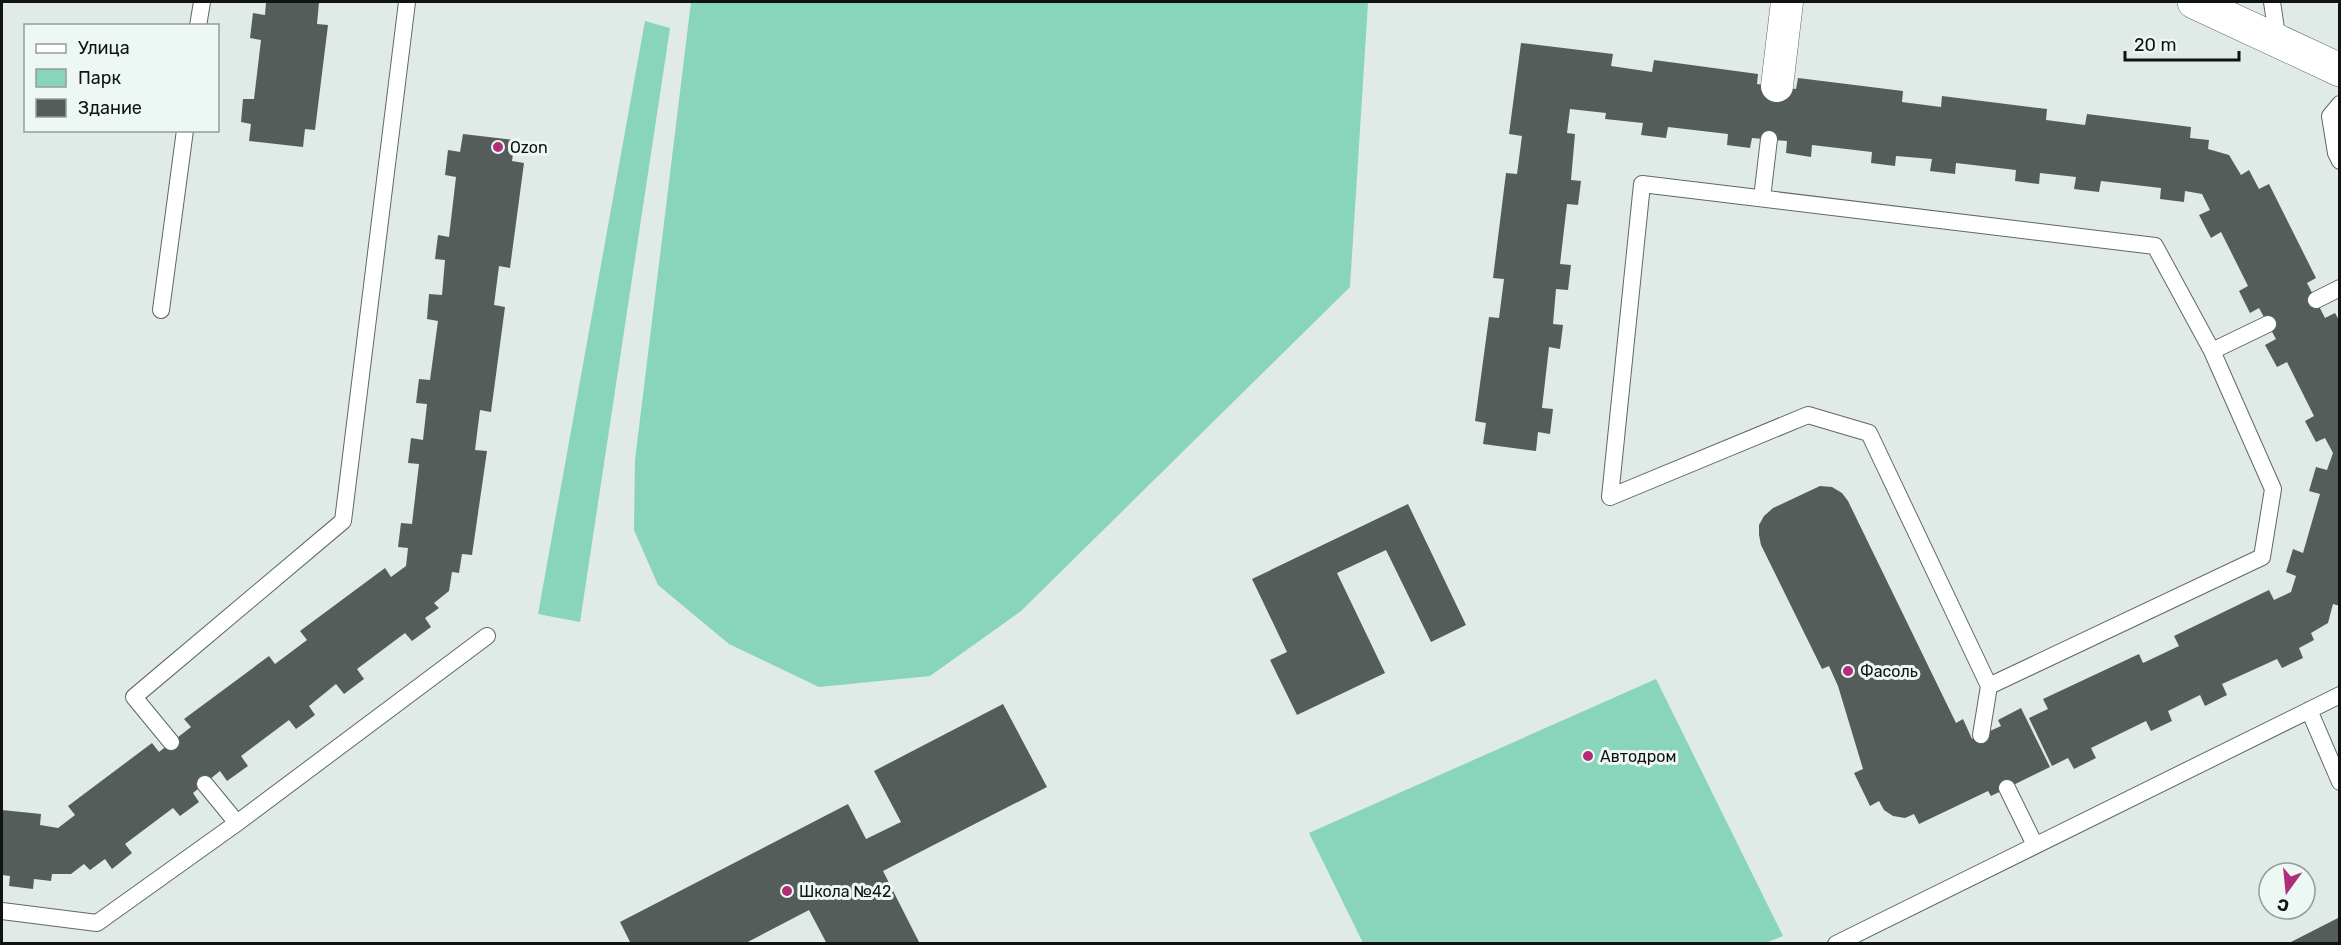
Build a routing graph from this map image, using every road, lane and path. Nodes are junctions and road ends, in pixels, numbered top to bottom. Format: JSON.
{"nodes":[{"id":1,"x":202,"y":2,"type":"edge"},
{"id":2,"x":407,"y":2,"type":"edge"},
{"id":3,"x":1787,"y":2,"type":"edge"},
{"id":4,"x":2193,"y":2,"type":"edge"},
{"id":5,"x":2272,"y":2,"type":"edge"},
{"id":6,"x":198,"y":24,"type":"edge"},
{"id":7,"x":2278,"y":42,"type":"junction"},
{"id":8,"x":1782,"y":44,"type":"joint"},
{"id":9,"x":2340,"y":70,"type":"edge"},
{"id":10,"x":1777,"y":86,"type":"dead end"},
{"id":11,"x":2340,"y":104,"type":"edge"},
{"id":12,"x":185,"y":132,"type":"edge"},
{"id":13,"x":1769,"y":139,"type":"dead end"},
{"id":14,"x":2340,"y":161,"type":"edge"},
{"id":15,"x":1762,"y":198,"type":"junction"},
{"id":16,"x":2340,"y":288,"type":"edge"},
{"id":17,"x":2316,"y":300,"type":"dead end"},
{"id":18,"x":161,"y":309,"type":"dead end"},
{"id":19,"x":2268,"y":324,"type":"dead end"},
{"id":20,"x":2212,"y":351,"type":"junction"},
{"id":21,"x":487,"y":636,"type":"dead end"},
{"id":22,"x":1989,"y":687,"type":"junction"},
{"id":23,"x":2340,"y":695,"type":"edge"},
{"id":24,"x":2309,"y":710,"type":"junction"},
{"id":25,"x":1981,"y":735,"type":"dead end"},
{"id":26,"x":171,"y":742,"type":"dead end"},
{"id":27,"x":2340,"y":782,"type":"edge"},
{"id":28,"x":205,"y":784,"type":"dead end"},
{"id":29,"x":2007,"y":788,"type":"dead end"},
{"id":30,"x":237,"y":823,"type":"junction"},
{"id":31,"x":2035,"y":845,"type":"junction"},
{"id":32,"x":2,"y":911,"type":"edge"},
{"id":33,"x":1836,"y":944,"type":"edge"}],
"edges":[{"from":1,"to":6,"type":"lane"},
{"from":2,"to":26,"type":"lane"},
{"from":3,"to":8,"type":"street"},
{"from":4,"to":7,"type":"street"},
{"from":5,"to":7,"type":"lane"},
{"from":7,"to":9,"type":"street"},
{"from":8,"to":10,"type":"lane"},
{"from":11,"to":14,"type":"lane"},
{"from":12,"to":18,"type":"lane"},
{"from":13,"to":15,"type":"lane"},
{"from":15,"to":20,"type":"lane"},
{"from":15,"to":22,"type":"lane"},
{"from":16,"to":17,"type":"lane"},
{"from":19,"to":20,"type":"lane"},
{"from":20,"to":22,"type":"lane"},
{"from":21,"to":30,"type":"lane"},
{"from":22,"to":25,"type":"lane"},
{"from":23,"to":24,"type":"lane"},
{"from":24,"to":27,"type":"lane"},
{"from":24,"to":31,"type":"lane"},
{"from":28,"to":30,"type":"lane"},
{"from":29,"to":31,"type":"lane"},
{"from":30,"to":32,"type":"lane"},
{"from":31,"to":33,"type":"lane"}]}
